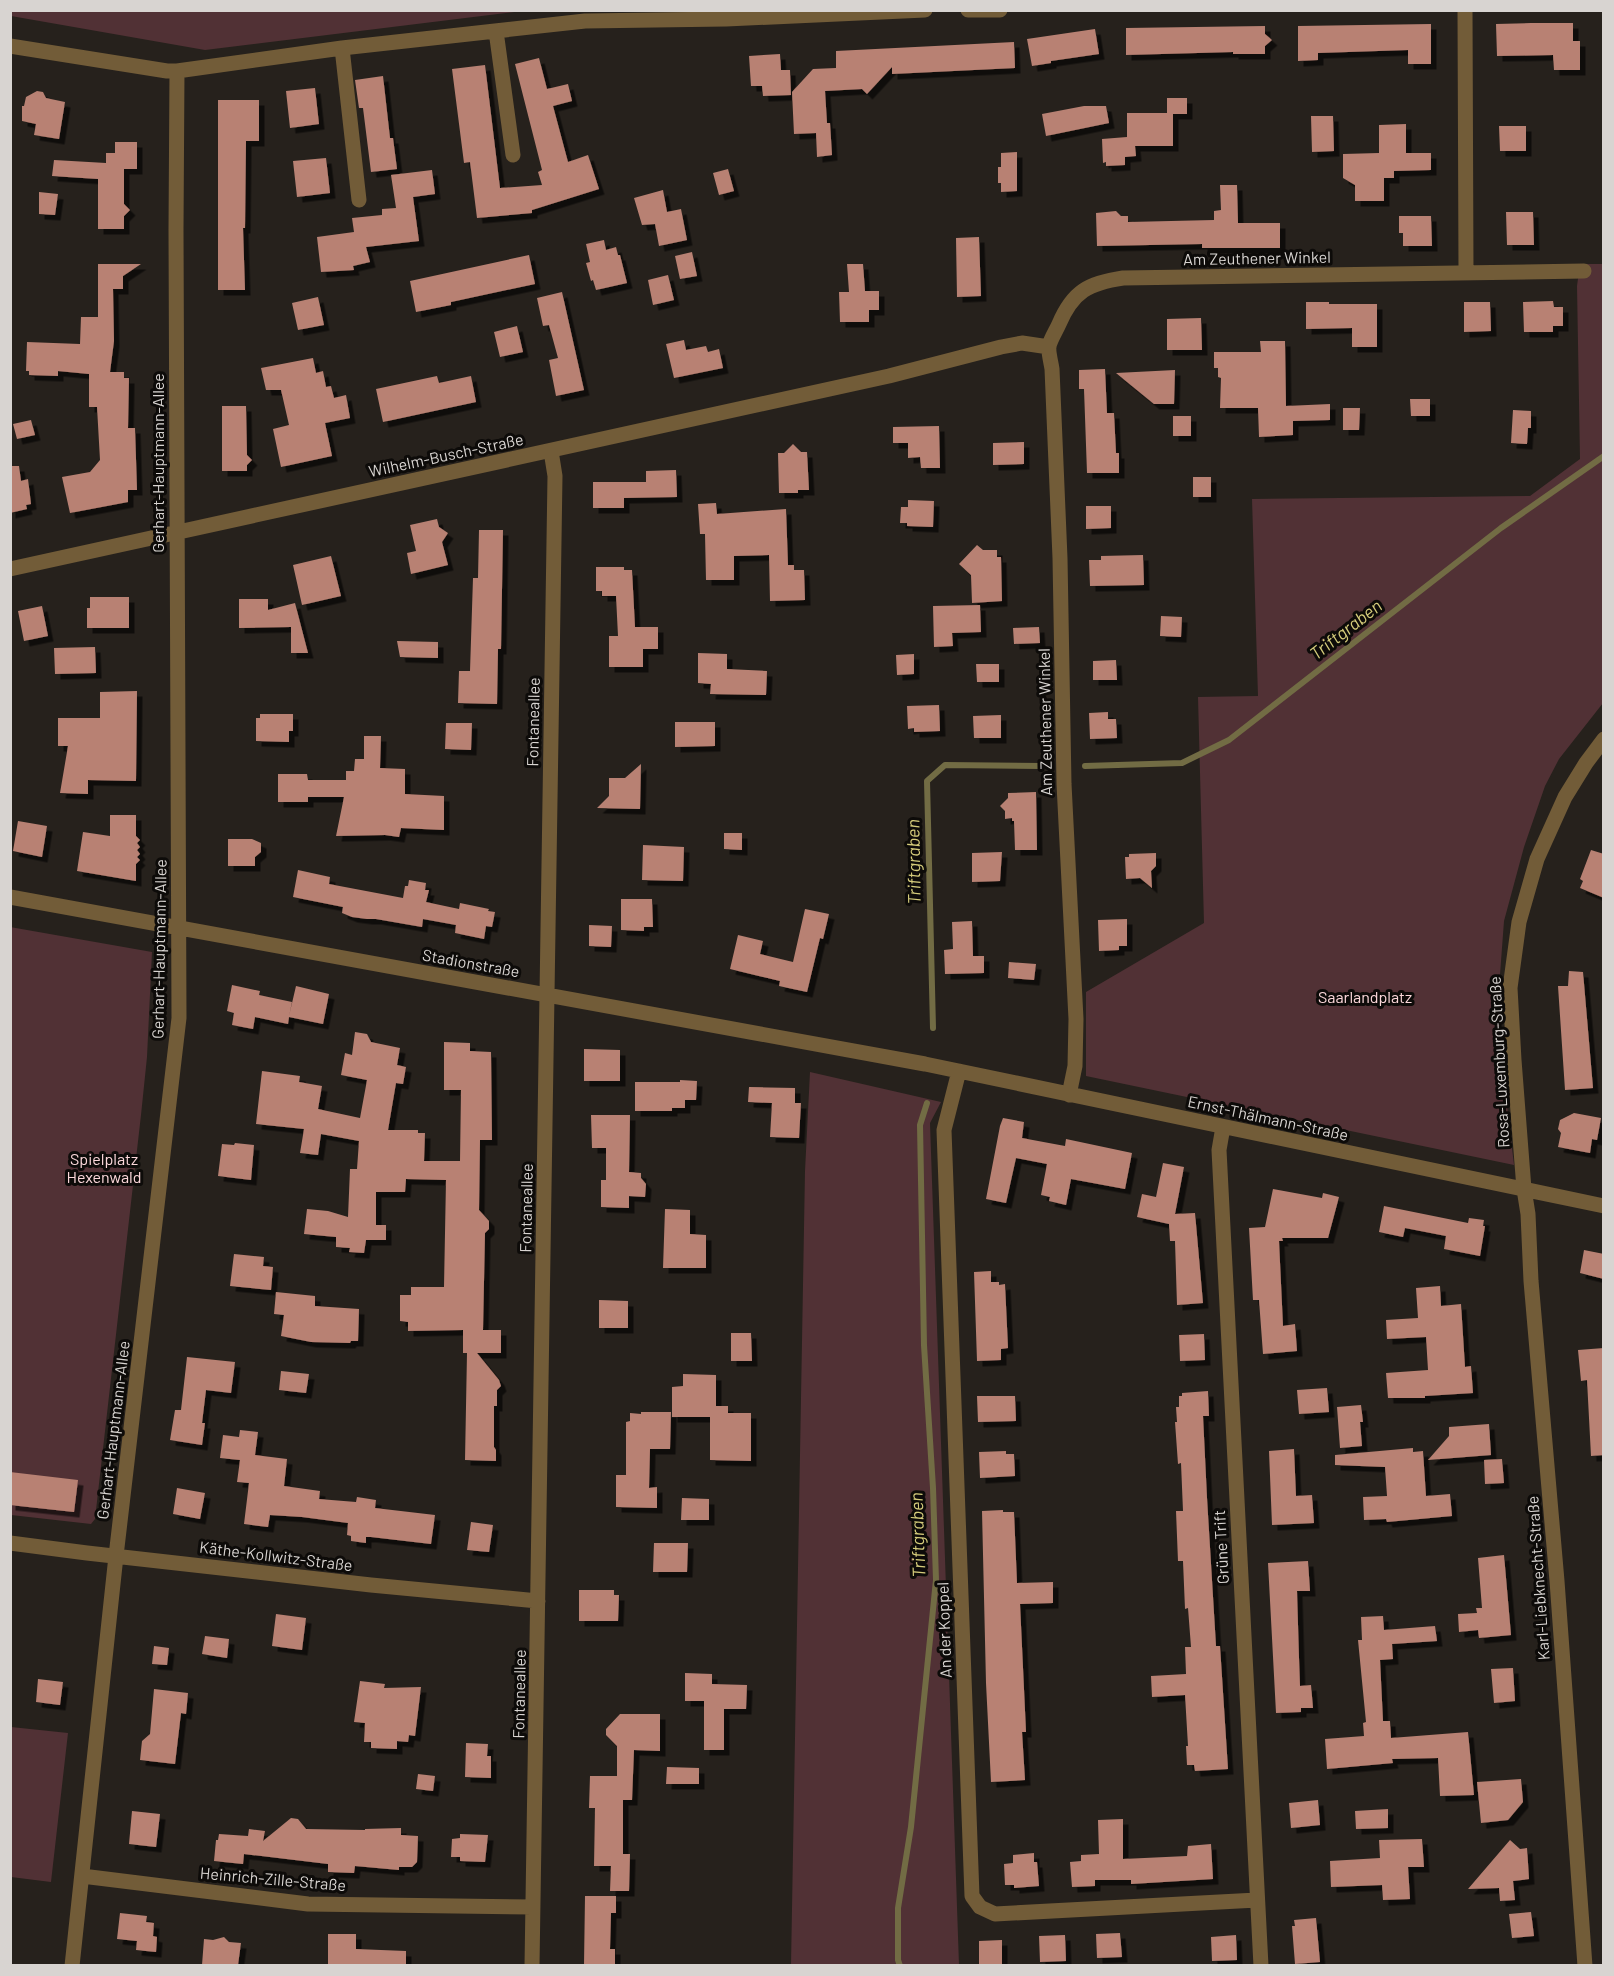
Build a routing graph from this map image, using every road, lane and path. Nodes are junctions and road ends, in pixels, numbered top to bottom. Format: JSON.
{"nodes":[{"id":1,"x":925,"y":10,"type":"edge"},
{"id":2,"x":968,"y":10,"type":"edge"},
{"id":3,"x":1000,"y":10,"type":"edge"},
{"id":4,"x":1465,"y":10,"type":"edge"},
{"id":5,"x":496,"y":31,"type":"junction"},
{"id":6,"x":10,"y":46,"type":"edge"},
{"id":7,"x":342,"y":48,"type":"junction"},
{"id":8,"x":177,"y":71,"type":"junction"},
{"id":9,"x":513,"y":155,"type":"dead end"},
{"id":10,"x":359,"y":200,"type":"dead end"},
{"id":11,"x":1584,"y":271,"type":"dead end"},
{"id":12,"x":1466,"y":272,"type":"junction"},
{"id":13,"x":1049,"y":347,"type":"junction"},
{"id":14,"x":551,"y":451,"type":"junction"},
{"id":15,"x":177,"y":532,"type":"junction"},
{"id":16,"x":10,"y":569,"type":"edge"},
{"id":17,"x":1604,"y":739,"type":"edge"},
{"id":18,"x":10,"y":897,"type":"edge"},
{"id":19,"x":180,"y":928,"type":"junction"},
{"id":20,"x":546,"y":995,"type":"junction"},
{"id":21,"x":925,"y":1064,"type":"joint"},
{"id":22,"x":960,"y":1071,"type":"junction"},
{"id":23,"x":1069,"y":1095,"type":"junction"},
{"id":24,"x":1223,"y":1127,"type":"junction"},
{"id":25,"x":1524,"y":1189,"type":"junction"},
{"id":26,"x":1604,"y":1206,"type":"edge"},
{"id":27,"x":10,"y":1543,"type":"edge"},
{"id":28,"x":116,"y":1556,"type":"junction"},
{"id":29,"x":538,"y":1601,"type":"junction"},
{"id":30,"x":82,"y":1876,"type":"junction"},
{"id":31,"x":1257,"y":1900,"type":"junction"},
{"id":32,"x":533,"y":1907,"type":"junction"},
{"id":33,"x":72,"y":1965,"type":"edge"},
{"id":34,"x":532,"y":1965,"type":"edge"},
{"id":35,"x":1261,"y":1965,"type":"edge"},
{"id":36,"x":1585,"y":1965,"type":"edge"}],
"edges":[{"from":1,"to":5,"type":"street"},
{"from":2,"to":3,"type":"street"},
{"from":4,"to":12,"type":"street"},
{"from":5,"to":7,"type":"street"},
{"from":5,"to":9,"type":"street"},
{"from":6,"to":8,"type":"street"},
{"from":7,"to":8,"type":"street"},
{"from":7,"to":10,"type":"street"},
{"from":8,"to":15,"type":"street","name":"Gerhart-Hauptmann-Allee"},
{"from":11,"to":12,"type":"street","name":"Am Zeuthener Winkel"},
{"from":12,"to":13,"type":"street","name":"Am Zeuthener Winkel"},
{"from":13,"to":14,"type":"street","name":"Wilhelm-Busch-Straße"},
{"from":13,"to":23,"type":"street","name":"Am Zeuthener Winkel"},
{"from":14,"to":15,"type":"street","name":"Wilhelm-Busch-Straße"},
{"from":14,"to":20,"type":"street","name":"Fontaneallee"},
{"from":15,"to":16,"type":"street","name":"Wilhelm-Busch-Straße"},
{"from":15,"to":19,"type":"street","name":"Gerhart-Hauptmann-Allee"},
{"from":17,"to":25,"type":"street","name":"Rosa-Luxemburg-Straße"},
{"from":18,"to":19,"type":"street","name":"Stadionstraße"},
{"from":19,"to":20,"type":"street","name":"Stadionstraße"},
{"from":19,"to":28,"type":"street","name":"Gerhart-Hauptmann-Allee"},
{"from":20,"to":21,"type":"street","name":"Stadionstraße"},
{"from":20,"to":29,"type":"street","name":"Fontaneallee"},
{"from":21,"to":22,"type":"street","name":"Ernst-Thälmann-Straße"},
{"from":22,"to":23,"type":"street","name":"Ernst-Thälmann-Straße"},
{"from":22,"to":31,"type":"street","name":"An der Koppel"},
{"from":23,"to":24,"type":"street","name":"Ernst-Thälmann-Straße"},
{"from":24,"to":25,"type":"street","name":"Ernst-Thälmann-Straße"},
{"from":24,"to":31,"type":"street","name":"Grüne Trift"},
{"from":25,"to":26,"type":"street","name":"Ernst-Thälmann-Straße"},
{"from":25,"to":36,"type":"street","name":"Karl-Liebknecht-Straße"},
{"from":27,"to":28,"type":"street","name":"Käthe-Kollwitz-Straße"},
{"from":28,"to":29,"type":"street","name":"Käthe-Kollwitz-Straße"},
{"from":28,"to":30,"type":"street","name":"Gerhart-Hauptmann-Allee"},
{"from":29,"to":32,"type":"street","name":"Fontaneallee"},
{"from":30,"to":32,"type":"street","name":"Heinrich-Zille-Straße"},
{"from":30,"to":33,"type":"street","name":"Gerhart-Hauptmann-Allee"},
{"from":31,"to":35,"type":"street","name":"Grüne Trift"},
{"from":32,"to":34,"type":"street","name":"Fontaneallee"}]}
